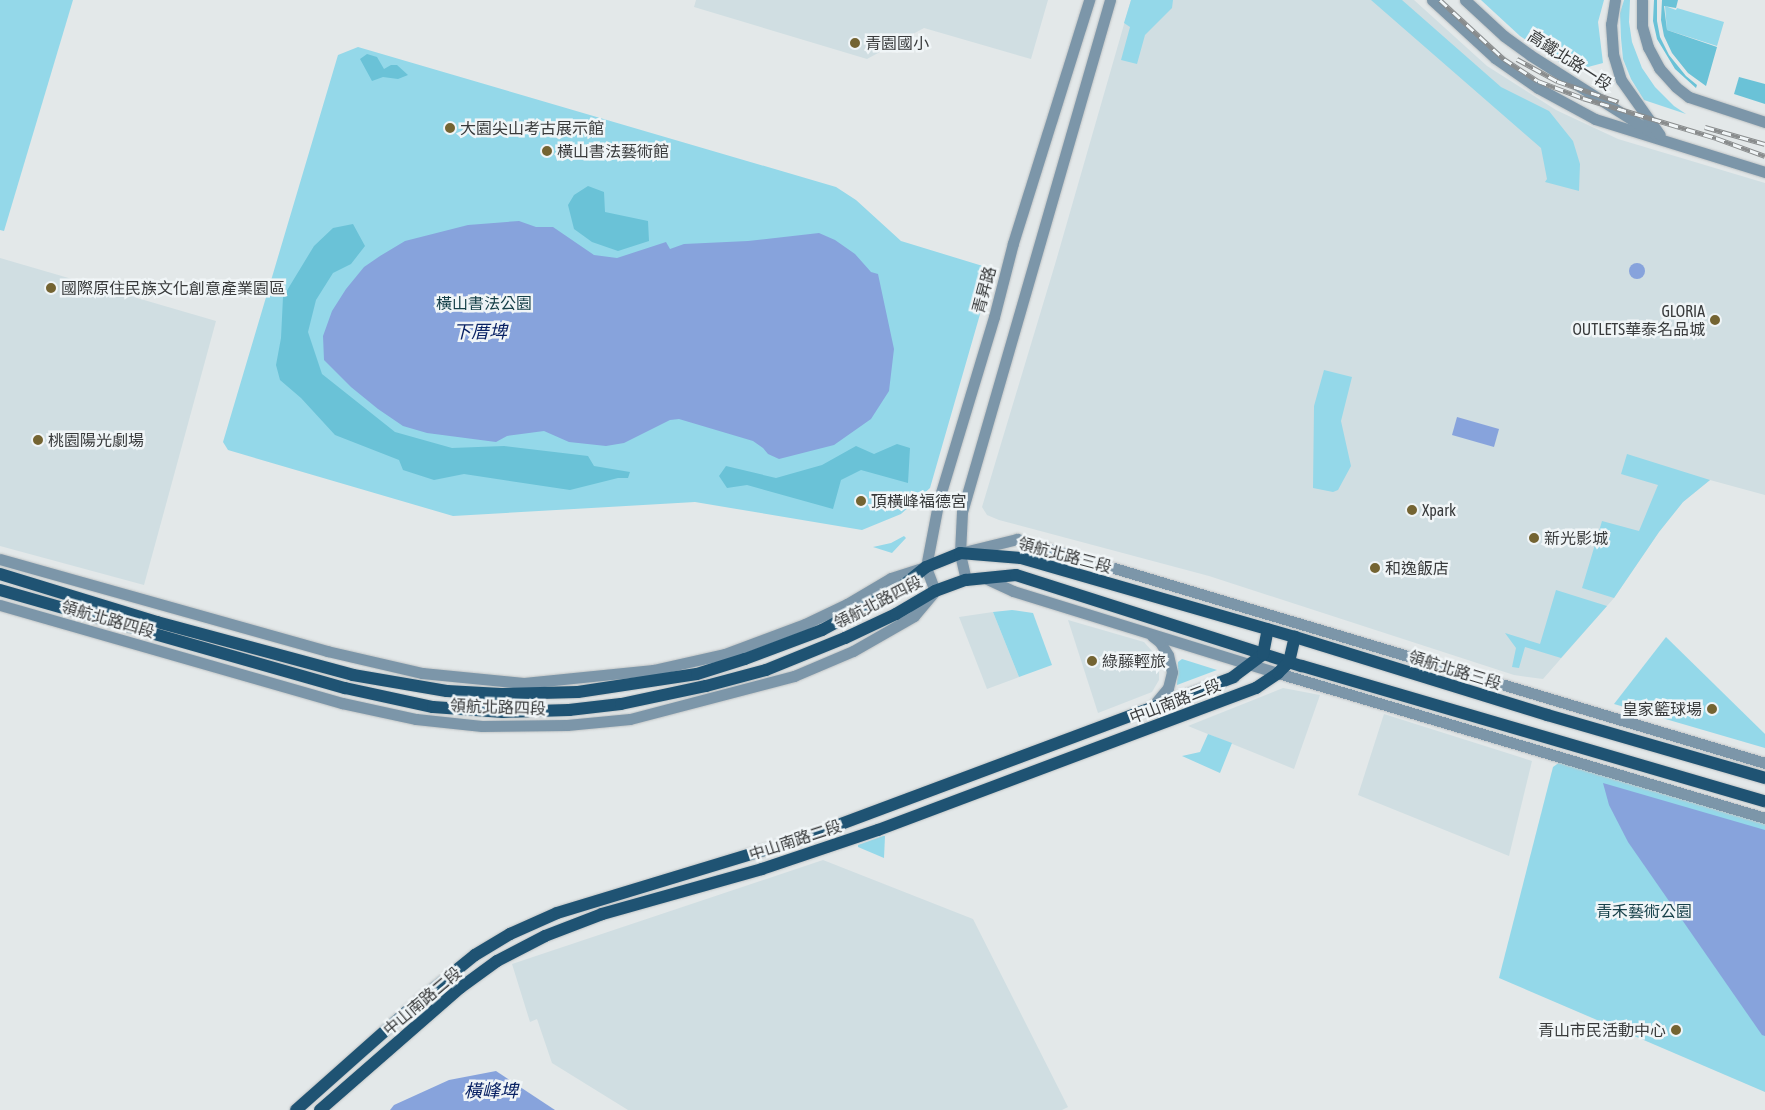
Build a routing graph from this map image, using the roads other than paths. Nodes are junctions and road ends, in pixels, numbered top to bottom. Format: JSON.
{"nodes":[{"id":1,"x":1089,"y":0,"type":"edge"},
{"id":2,"x":1110,"y":0,"type":"edge"},
{"id":3,"x":1432,"y":0,"type":"edge"},
{"id":4,"x":1465,"y":0,"type":"edge"},
{"id":5,"x":1615,"y":0,"type":"edge"},
{"id":6,"x":1642,"y":0,"type":"edge"},
{"id":7,"x":1765,"y":122,"type":"edge"},
{"id":8,"x":1664,"y":140,"type":"junction"},
{"id":9,"x":1765,"y":172,"type":"edge"},
{"id":10,"x":960,"y":553,"type":"junction"},
{"id":11,"x":0,"y":559,"type":"edge"},
{"id":12,"x":926,"y":567,"type":"junction"},
{"id":13,"x":0,"y":574,"type":"edge"},
{"id":14,"x":985,"y":578,"type":"junction"},
{"id":15,"x":966,"y":580,"type":"junction"},
{"id":16,"x":0,"y":590,"type":"edge"},
{"id":17,"x":935,"y":591,"type":"junction"},
{"id":18,"x":0,"y":605,"type":"edge"},
{"id":19,"x":1268,"y":613,"type":"junction"},
{"id":20,"x":1280,"y":617,"type":"junction"},
{"id":21,"x":1268,"y":629,"type":"junction"},
{"id":22,"x":1149,"y":633,"type":"junction"},
{"id":23,"x":1295,"y":637,"type":"junction"},
{"id":24,"x":1263,"y":654,"type":"junction"},
{"id":25,"x":1289,"y":662,"type":"junction"},
{"id":26,"x":1250,"y":664,"type":"junction"},
{"id":27,"x":1278,"y":673,"type":"junction"},
{"id":28,"x":1149,"y":709,"type":"junction"},
{"id":29,"x":1765,"y":763,"type":"edge"},
{"id":30,"x":1765,"y":778,"type":"edge"},
{"id":31,"x":1765,"y":801,"type":"edge"},
{"id":32,"x":1765,"y":818,"type":"edge"},
{"id":33,"x":296,"y":1110,"type":"edge"},
{"id":34,"x":320,"y":1110,"type":"edge"}],
"edges":[{"from":1,"to":12,"type":"street","name":"青昇路"},
{"from":2,"to":10,"type":"street"},
{"from":3,"to":8,"type":"street","name":"高鐵北路一段"},
{"from":4,"to":8,"type":"street","name":"高鐵北路一段"},
{"from":5,"to":8,"type":"street","name":"高鐵北路一段"},
{"from":6,"to":7,"type":"street"},
{"from":8,"to":9,"type":"street","name":"高鐵北路一段"},
{"from":10,"to":12,"type":"main road","name":"領航北路四段"},
{"from":10,"to":15,"type":"street"},
{"from":10,"to":19,"type":"street","name":"領航北路三段"},
{"from":10,"to":21,"type":"main road","name":"領航北路三段"},
{"from":11,"to":12,"type":"street","name":"領航北路四段"},
{"from":12,"to":13,"type":"main road","name":"領航北路四段"},
{"from":12,"to":17,"type":"street"},
{"from":14,"to":15,"type":"main road","name":"領航北路三段"},
{"from":14,"to":22,"type":"street"},
{"from":14,"to":24,"type":"main road","name":"領航北路三段"},
{"from":15,"to":17,"type":"main road","name":"領航北路三段"},
{"from":16,"to":17,"type":"main road","name":"領航北路四段"},
{"from":17,"to":18,"type":"street","name":"領航北路四段"},
{"from":19,"to":20,"type":"street","name":"領航北路三段"},
{"from":19,"to":21,"type":"street"},
{"from":20,"to":23,"type":"street"},
{"from":20,"to":29,"type":"street","name":"領航北路三段"},
{"from":21,"to":23,"type":"main road","name":"領航北路三段"},
{"from":21,"to":24,"type":"main road"},
{"from":22,"to":26,"type":"street"},
{"from":22,"to":28,"type":"street"},
{"from":23,"to":25,"type":"main road"},
{"from":23,"to":30,"type":"main road","name":"領航北路三段"},
{"from":24,"to":25,"type":"main road","name":"領航北路三段"},
{"from":24,"to":26,"type":"main road","name":"中山南路二段"},
{"from":25,"to":27,"type":"main road","name":"中山南路二段"},
{"from":25,"to":31,"type":"main road","name":"領航北路三段"},
{"from":26,"to":27,"type":"street"},
{"from":26,"to":28,"type":"main road","name":"中山南路二段"},
{"from":27,"to":32,"type":"street"},
{"from":27,"to":34,"type":"main road","name":"中山南路二段"},
{"from":28,"to":33,"type":"main road","name":"中山南路二段"}]}
